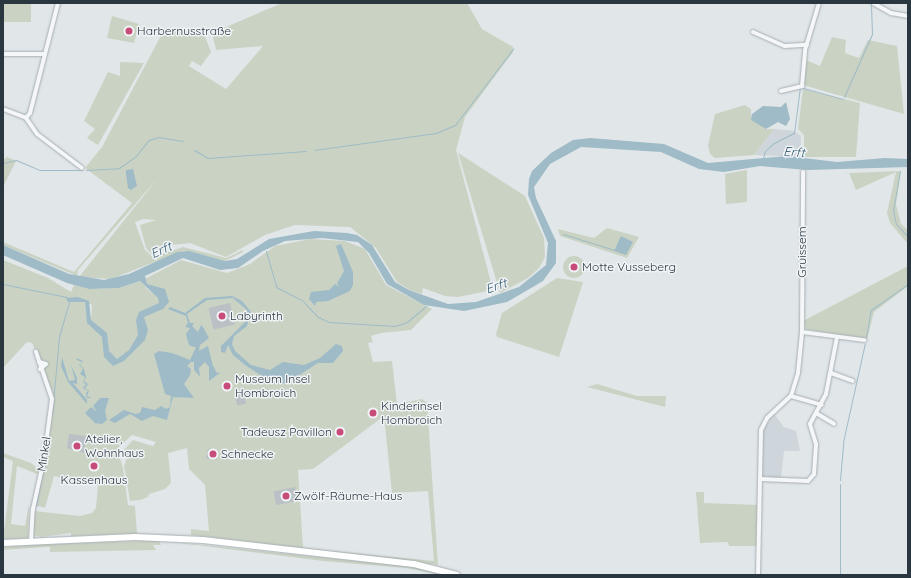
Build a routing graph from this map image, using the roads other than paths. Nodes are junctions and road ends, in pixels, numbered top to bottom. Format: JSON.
{"nodes":[{"id":1,"x":58,"y":3,"type":"edge"},
{"id":2,"x":819,"y":3,"type":"edge"},
{"id":3,"x":873,"y":3,"type":"edge"},
{"id":4,"x":908,"y":16,"type":"edge"},
{"id":5,"x":753,"y":32,"type":"dead end"},
{"id":6,"x":807,"y":45,"type":"junction"},
{"id":7,"x":3,"y":54,"type":"edge"},
{"id":8,"x":44,"y":54,"type":"junction"},
{"id":9,"x":781,"y":91,"type":"dead end"},
{"id":10,"x":3,"y":109,"type":"edge"},
{"id":11,"x":26,"y":118,"type":"junction"},
{"id":12,"x":82,"y":168,"type":"dead end"},
{"id":13,"x":803,"y":172,"type":"dead end"},
{"id":14,"x":802,"y":332,"type":"junction"},
{"id":15,"x":837,"y":337,"type":"junction"},
{"id":16,"x":864,"y":340,"type":"dead end"},
{"id":17,"x":36,"y":352,"type":"dead end"},
{"id":18,"x":831,"y":373,"type":"junction"},
{"id":19,"x":853,"y":382,"type":"dead end"},
{"id":20,"x":791,"y":396,"type":"junction"},
{"id":21,"x":822,"y":405,"type":"junction"},
{"id":22,"x":816,"y":413,"type":"junction"},
{"id":23,"x":834,"y":424,"type":"dead end"},
{"id":24,"x":760,"y":479,"type":"junction"},
{"id":25,"x":32,"y":542,"type":"junction"},
{"id":26,"x":3,"y":543,"type":"edge"},
{"id":27,"x":457,"y":575,"type":"edge"},
{"id":28,"x":758,"y":575,"type":"edge"}],
"edges":[{"from":1,"to":8,"type":"street"},
{"from":2,"to":6,"type":"street"},
{"from":3,"to":4,"type":"street"},
{"from":5,"to":6,"type":"street"},
{"from":6,"to":9,"type":"street"},
{"from":7,"to":8,"type":"street"},
{"from":8,"to":11,"type":"street"},
{"from":10,"to":11,"type":"street"},
{"from":11,"to":12,"type":"street"},
{"from":13,"to":14,"type":"street","name":"Gruissem"},
{"from":14,"to":15,"type":"street"},
{"from":14,"to":20,"type":"street","name":"Gruissem"},
{"from":15,"to":16,"type":"street"},
{"from":15,"to":18,"type":"street"},
{"from":17,"to":25,"type":"street","name":"Minkel"},
{"from":18,"to":19,"type":"street"},
{"from":18,"to":21,"type":"street"},
{"from":20,"to":21,"type":"street"},
{"from":20,"to":24,"type":"street","name":"Gruissem"},
{"from":21,"to":22,"type":"street"},
{"from":22,"to":23,"type":"street"},
{"from":22,"to":24,"type":"street"},
{"from":24,"to":28,"type":"street","name":"Gruissem"},
{"from":25,"to":26,"type":"main road"},
{"from":25,"to":27,"type":"main road"}]}
